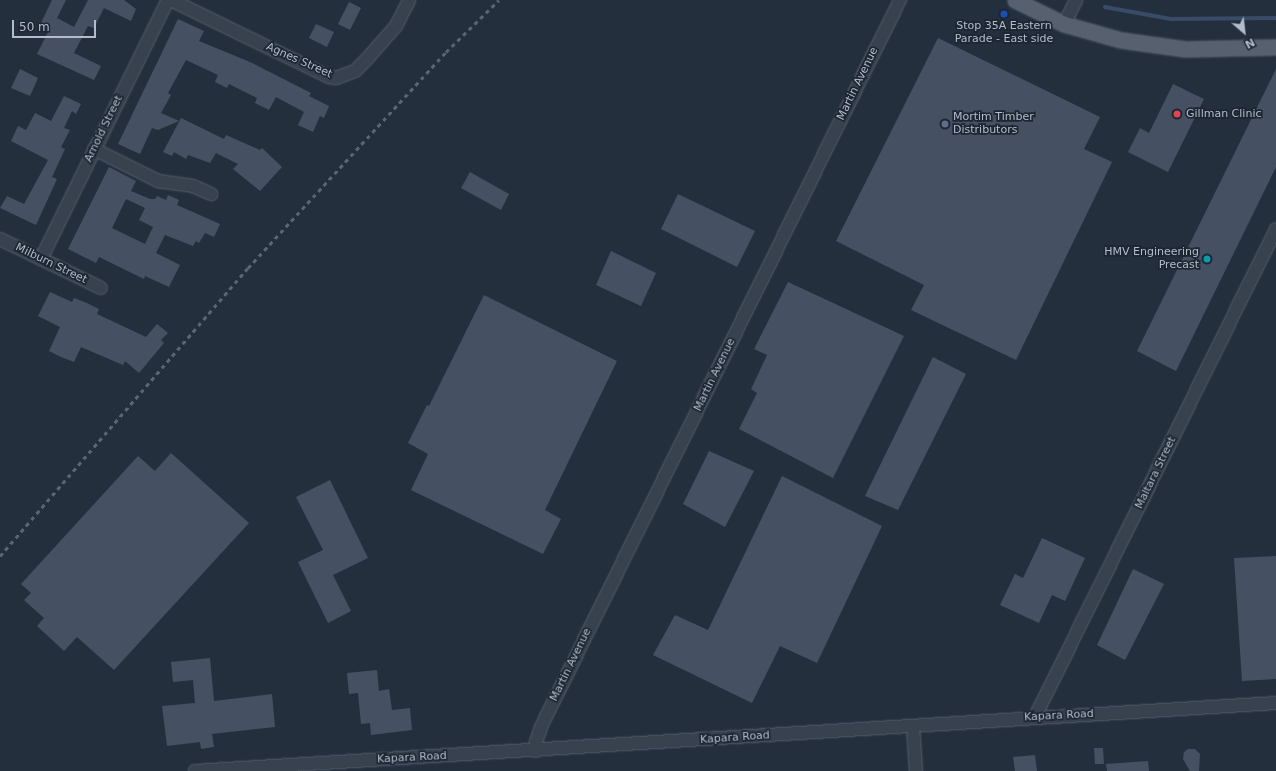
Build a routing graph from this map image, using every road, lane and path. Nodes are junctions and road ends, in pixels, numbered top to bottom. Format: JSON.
{"nodes":[{"id":1,"x":168,"y":0,"type":"edge"},
{"id":2,"x":171,"y":0,"type":"edge"},
{"id":3,"x":900,"y":0,"type":"edge"},
{"id":4,"x":1015,"y":0,"type":"edge"},
{"id":5,"x":1076,"y":0,"type":"edge"},
{"id":6,"x":407,"y":4,"type":"edge"},
{"id":7,"x":1064,"y":24,"type":"junction"},
{"id":8,"x":1276,"y":47,"type":"edge"},
{"id":9,"x":94,"y":149,"type":"junction"},
{"id":10,"x":211,"y":194,"type":"dead end"},
{"id":11,"x":1276,"y":229,"type":"edge"},
{"id":12,"x":0,"y":239,"type":"edge"},
{"id":13,"x":41,"y":259,"type":"junction"},
{"id":14,"x":101,"y":288,"type":"dead end"},
{"id":15,"x":1276,"y":702,"type":"edge"},
{"id":16,"x":1035,"y":718,"type":"junction"},
{"id":17,"x":913,"y":726,"type":"junction"},
{"id":18,"x":536,"y":751,"type":"junction"},
{"id":19,"x":194,"y":771,"type":"edge"},
{"id":20,"x":916,"y":771,"type":"edge"}],
"edges":[{"from":1,"to":9,"type":"street","name":"Arnold Street"},
{"from":2,"to":6,"type":"street","name":"Agnes Street"},
{"from":3,"to":18,"type":"street","name":"Martin Avenue"},
{"from":4,"to":7,"type":"main road"},
{"from":5,"to":7,"type":"street"},
{"from":7,"to":8,"type":"main road"},
{"from":9,"to":10,"type":"street"},
{"from":9,"to":13,"type":"street","name":"Arnold Street"},
{"from":11,"to":16,"type":"street","name":"Maltara Street"},
{"from":12,"to":13,"type":"street","name":"Milburn Street"},
{"from":13,"to":14,"type":"street","name":"Milburn Street"},
{"from":15,"to":16,"type":"street","name":"Kapara Road"},
{"from":16,"to":17,"type":"street","name":"Kapara Road"},
{"from":17,"to":18,"type":"street","name":"Kapara Road"},
{"from":17,"to":20,"type":"street"},
{"from":18,"to":19,"type":"street","name":"Kapara Road"}]}
